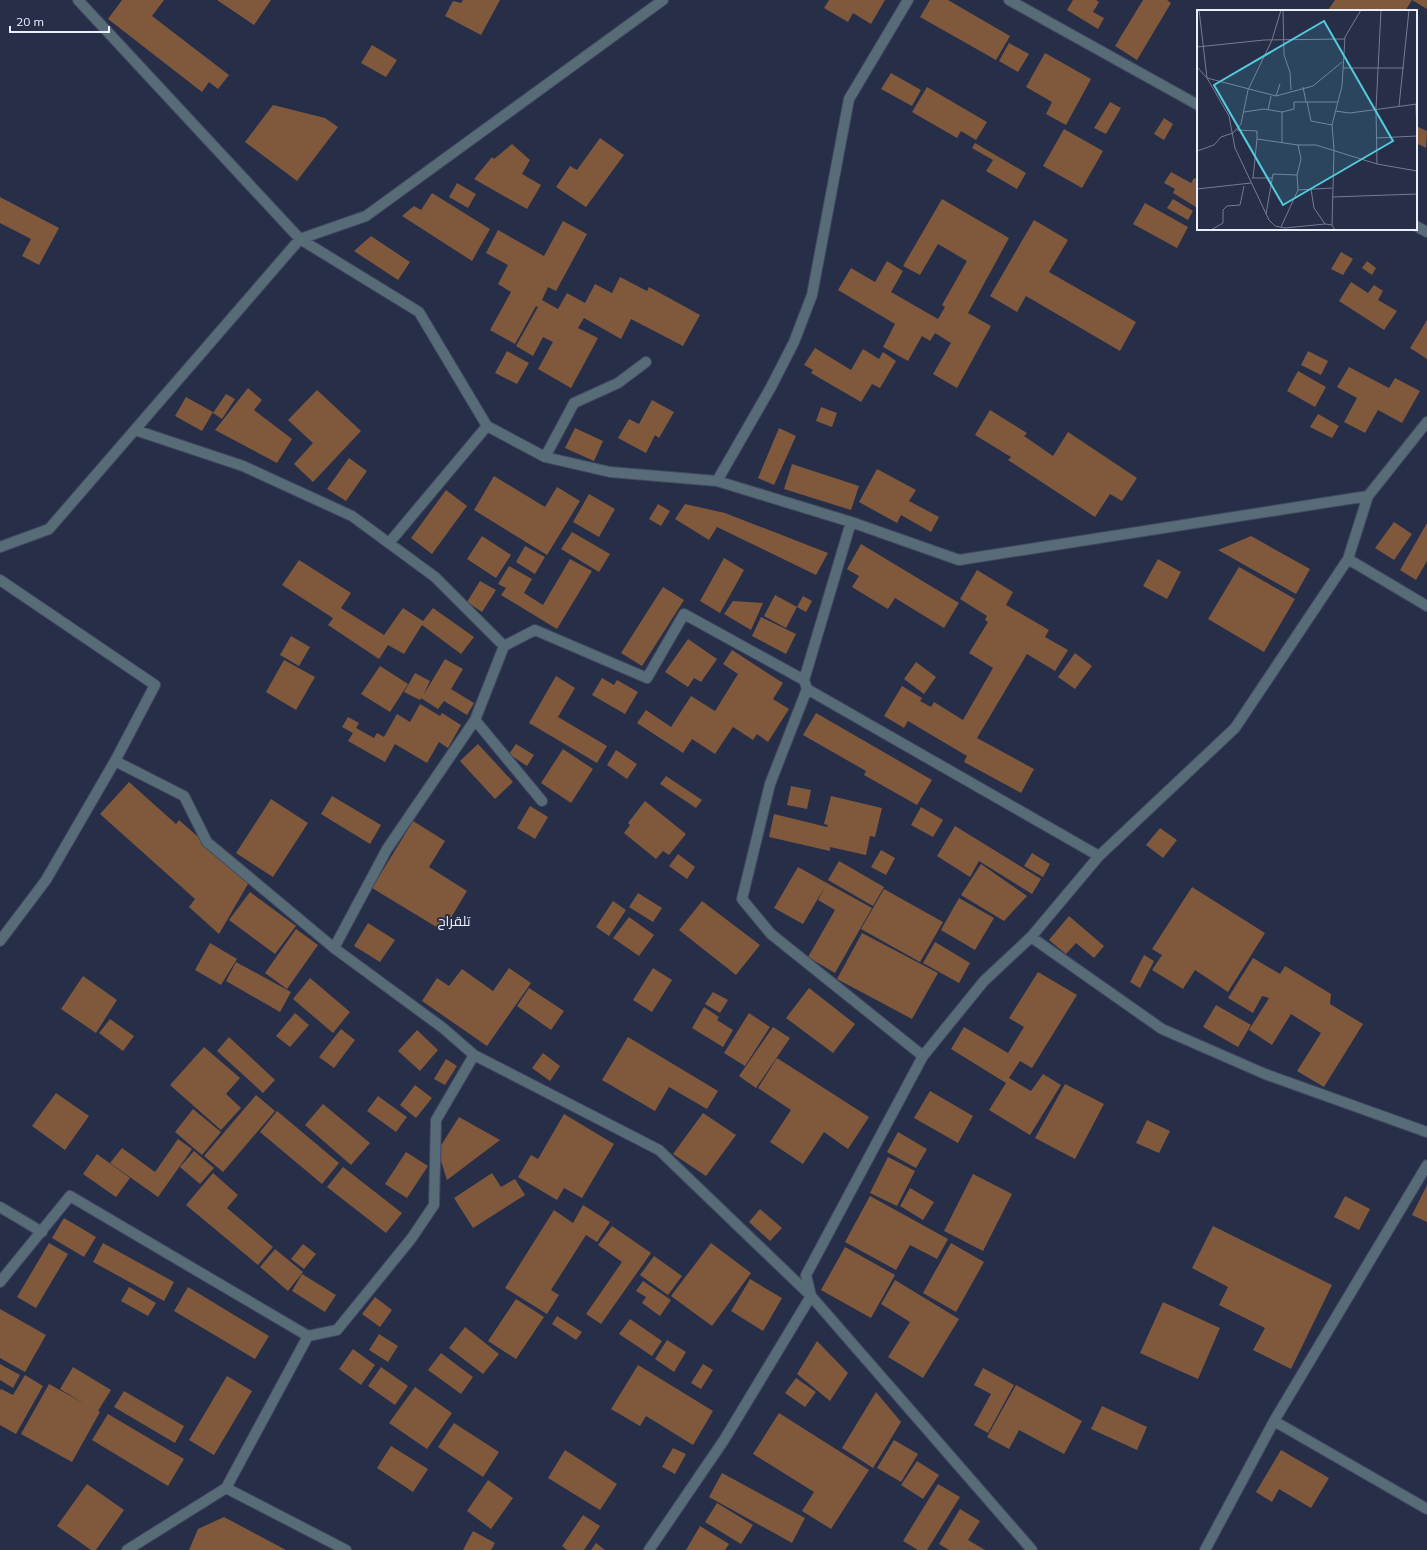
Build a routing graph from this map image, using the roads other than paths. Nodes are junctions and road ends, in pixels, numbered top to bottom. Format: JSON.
{"nodes":[{"id":1,"x":78,"y":0,"type":"edge"},
{"id":2,"x":663,"y":0,"type":"edge"},
{"id":3,"x":908,"y":0,"type":"edge"},
{"id":4,"x":1009,"y":0,"type":"edge"},
{"id":5,"x":1197,"y":104,"type":"edge"},
{"id":6,"x":1417,"y":227,"type":"edge"},
{"id":7,"x":1427,"y":232,"type":"edge"},
{"id":8,"x":300,"y":239,"type":"junction"},
{"id":9,"x":646,"y":362,"type":"dead end"},
{"id":10,"x":1427,"y":422,"type":"edge"},
{"id":11,"x":487,"y":426,"type":"junction"},
{"id":12,"x":135,"y":430,"type":"junction"},
{"id":13,"x":545,"y":457,"type":"junction"},
{"id":14,"x":717,"y":481,"type":"junction"},
{"id":15,"x":1368,"y":496,"type":"junction"},
{"id":16,"x":851,"y":522,"type":"junction"},
{"id":17,"x":389,"y":543,"type":"junction"},
{"id":18,"x":0,"y":547,"type":"edge"},
{"id":19,"x":1348,"y":559,"type":"junction"},
{"id":20,"x":0,"y":580,"type":"edge"},
{"id":21,"x":1427,"y":606,"type":"edge"},
{"id":22,"x":504,"y":646,"type":"junction"},
{"id":23,"x":805,"y":684,"type":"junction"},
{"id":24,"x":475,"y":720,"type":"junction"},
{"id":25,"x":115,"y":761,"type":"junction"},
{"id":26,"x":542,"y":801,"type":"dead end"},
{"id":27,"x":1099,"y":856,"type":"junction"},
{"id":28,"x":1032,"y":937,"type":"junction"},
{"id":29,"x":0,"y":941,"type":"edge"},
{"id":30,"x":334,"y":948,"type":"junction"},
{"id":31,"x":474,"y":1055,"type":"junction"},
{"id":32,"x":923,"y":1056,"type":"junction"},
{"id":33,"x":1427,"y":1132,"type":"edge"},
{"id":34,"x":1427,"y":1165,"type":"edge"},
{"id":35,"x":0,"y":1207,"type":"edge"},
{"id":36,"x":42,"y":1232,"type":"junction"},
{"id":37,"x":0,"y":1282,"type":"edge"},
{"id":38,"x":811,"y":1296,"type":"junction"},
{"id":39,"x":308,"y":1336,"type":"junction"},
{"id":40,"x":1274,"y":1421,"type":"junction"},
{"id":41,"x":226,"y":1488,"type":"junction"},
{"id":42,"x":1427,"y":1509,"type":"edge"},
{"id":43,"x":127,"y":1550,"type":"edge"},
{"id":44,"x":346,"y":1550,"type":"edge"},
{"id":45,"x":650,"y":1550,"type":"edge"},
{"id":46,"x":1032,"y":1550,"type":"edge"},
{"id":47,"x":1205,"y":1550,"type":"edge"}],
"edges":[{"from":1,"to":8,"type":"street"},
{"from":2,"to":8,"type":"street"},
{"from":3,"to":14,"type":"street"},
{"from":4,"to":5,"type":"street"},
{"from":6,"to":7,"type":"street"},
{"from":8,"to":11,"type":"street"},
{"from":8,"to":12,"type":"street"},
{"from":9,"to":13,"type":"street"},
{"from":10,"to":15,"type":"street"},
{"from":11,"to":13,"type":"street"},
{"from":11,"to":17,"type":"street"},
{"from":12,"to":17,"type":"street"},
{"from":12,"to":18,"type":"street"},
{"from":13,"to":14,"type":"street"},
{"from":14,"to":16,"type":"street"},
{"from":15,"to":16,"type":"street"},
{"from":15,"to":19,"type":"street"},
{"from":16,"to":23,"type":"street"},
{"from":17,"to":22,"type":"street"},
{"from":19,"to":21,"type":"street"},
{"from":19,"to":27,"type":"street"},
{"from":20,"to":25,"type":"street"},
{"from":22,"to":23,"type":"street"},
{"from":22,"to":24,"type":"street"},
{"from":23,"to":27,"type":"street"},
{"from":23,"to":32,"type":"street"},
{"from":24,"to":26,"type":"street"},
{"from":24,"to":30,"type":"street"},
{"from":25,"to":29,"type":"street"},
{"from":25,"to":30,"type":"street"},
{"from":27,"to":28,"type":"street"},
{"from":28,"to":32,"type":"street"},
{"from":28,"to":33,"type":"street"},
{"from":30,"to":31,"type":"street"},
{"from":31,"to":38,"type":"street"},
{"from":31,"to":39,"type":"street"},
{"from":32,"to":38,"type":"street"},
{"from":34,"to":40,"type":"street"},
{"from":35,"to":36,"type":"street"},
{"from":36,"to":37,"type":"street"},
{"from":36,"to":39,"type":"street"},
{"from":38,"to":45,"type":"street"},
{"from":38,"to":46,"type":"street"},
{"from":39,"to":41,"type":"street"},
{"from":40,"to":42,"type":"street"},
{"from":40,"to":47,"type":"street"},
{"from":41,"to":43,"type":"street"},
{"from":41,"to":44,"type":"street"}]}
